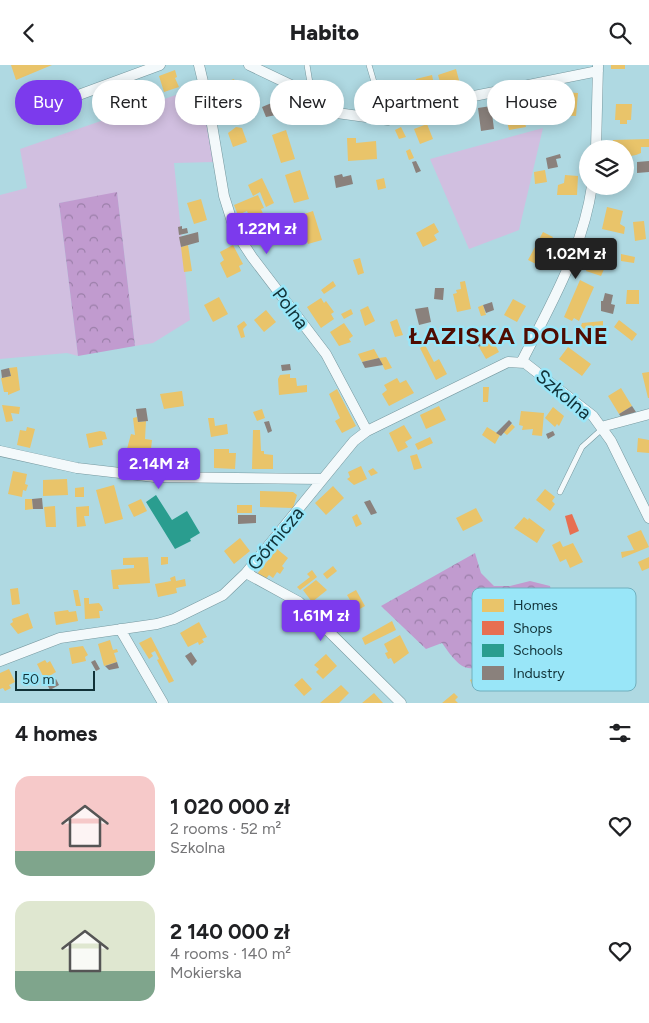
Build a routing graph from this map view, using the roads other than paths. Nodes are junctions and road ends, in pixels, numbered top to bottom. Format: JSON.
{"nodes":[{"id":1,"x":160,"y":65,"type":"edge"},
{"id":2,"x":199,"y":65,"type":"edge"},
{"id":3,"x":249,"y":65,"type":"edge"},
{"id":4,"x":307,"y":65,"type":"edge"},
{"id":5,"x":369,"y":65,"type":"edge"},
{"id":6,"x":598,"y":68,"type":"edge"},
{"id":7,"x":280,"y":80,"type":"edge"},
{"id":8,"x":310,"y":80,"type":"edge"},
{"id":9,"x":373,"y":80,"type":"edge"},
{"id":10,"x":82,"y":94,"type":"edge"},
{"id":11,"x":477,"y":95,"type":"edge"},
{"id":12,"x":596,"y":140,"type":"edge"},
{"id":13,"x":591,"y":195,"type":"edge"},
{"id":14,"x":522,"y":361,"type":"junction"},
{"id":15,"x":649,"y":414,"type":"edge"},
{"id":16,"x":602,"y":428,"type":"junction"},
{"id":17,"x":367,"y":431,"type":"junction"},
{"id":18,"x":0,"y":451,"type":"edge"},
{"id":19,"x":323,"y":479,"type":"junction"},
{"id":20,"x":560,"y":492,"type":"dead end"},
{"id":21,"x":649,"y":518,"type":"edge"},
{"id":22,"x":246,"y":573,"type":"junction"},
{"id":23,"x":120,"y":629,"type":"junction"},
{"id":24,"x":0,"y":661,"type":"edge"},
{"id":25,"x":162,"y":703,"type":"edge"},
{"id":26,"x":401,"y":703,"type":"edge"}],
"edges":[{"from":1,"to":10,"type":"street"},
{"from":2,"to":17,"type":"street","name":"Polna"},
{"from":3,"to":7,"type":"street"},
{"from":4,"to":8,"type":"lane"},
{"from":5,"to":9,"type":"lane"},
{"from":6,"to":11,"type":"street"},
{"from":6,"to":12,"type":"street"},
{"from":13,"to":14,"type":"street","name":"Szkolna"},
{"from":14,"to":16,"type":"street","name":"Szkolna"},
{"from":14,"to":17,"type":"street","name":"Górnicza"},
{"from":15,"to":16,"type":"street"},
{"from":16,"to":20,"type":"lane"},
{"from":16,"to":21,"type":"street","name":"Szkolna"},
{"from":17,"to":19,"type":"street","name":"Górnicza"},
{"from":18,"to":19,"type":"street"},
{"from":19,"to":22,"type":"street","name":"Górnicza"},
{"from":22,"to":23,"type":"street","name":"Górnicza"},
{"from":22,"to":26,"type":"street"},
{"from":23,"to":24,"type":"street","name":"Górnicza"},
{"from":23,"to":25,"type":"street"}]}
